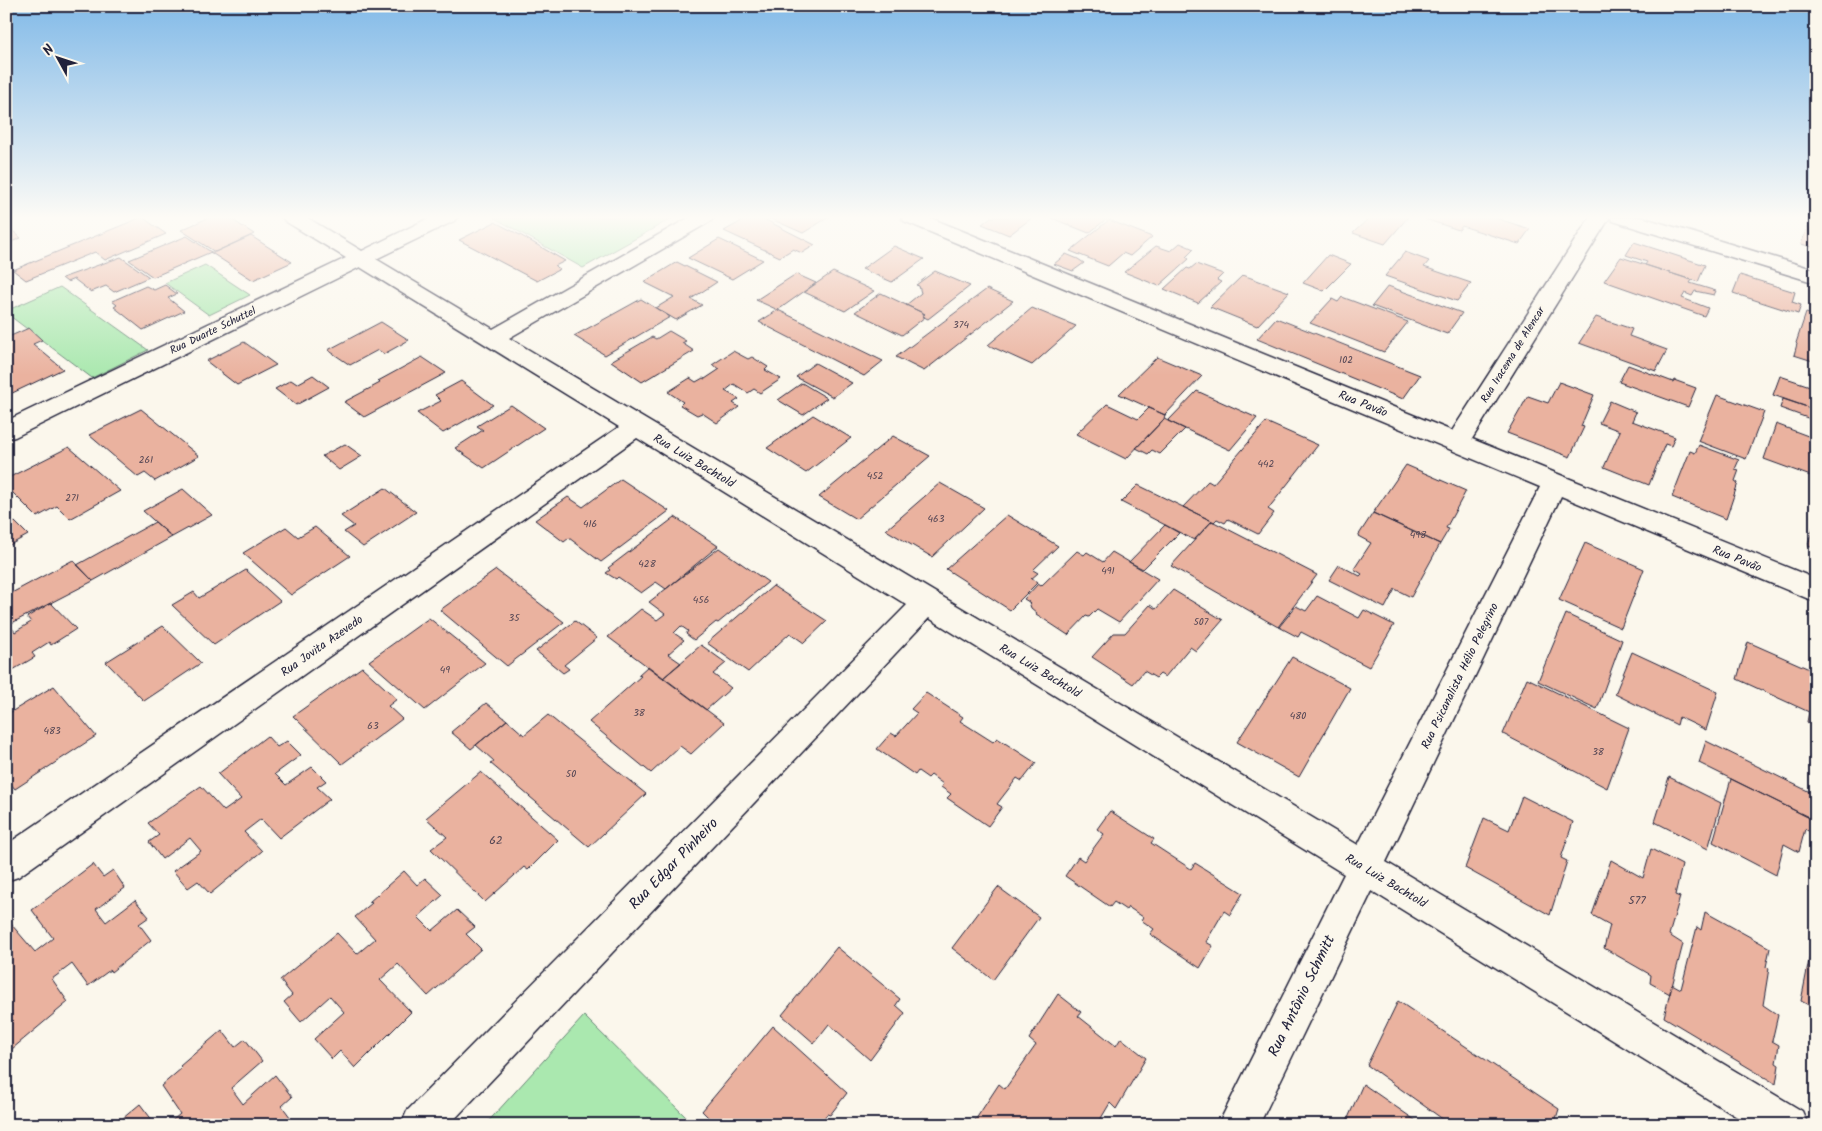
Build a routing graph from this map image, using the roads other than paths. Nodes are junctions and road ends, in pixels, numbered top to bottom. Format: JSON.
{"nodes":[{"id":1,"x":339,"y":270,"type":"edge"},
{"id":2,"x":379,"y":270,"type":"edge"},
{"id":3,"x":612,"y":270,"type":"edge"},
{"id":4,"x":1039,"y":270,"type":"edge"},
{"id":5,"x":1567,"y":270,"type":"edge"},
{"id":6,"x":1795,"y":270,"type":"edge"},
{"id":7,"x":1816,"y":276,"type":"edge"},
{"id":8,"x":492,"y":339,"type":"junction"},
{"id":9,"x":637,"y":426,"type":"junction"},
{"id":10,"x":6,"y":431,"type":"edge"},
{"id":11,"x":1457,"y":443,"type":"junction"},
{"id":12,"x":1555,"y":484,"type":"junction"},
{"id":13,"x":1816,"y":591,"type":"edge"},
{"id":14,"x":927,"y":602,"type":"junction"},
{"id":15,"x":6,"y":865,"type":"edge"},
{"id":16,"x":1365,"y":868,"type":"junction"},
{"id":17,"x":420,"y":1125,"type":"edge"},
{"id":18,"x":1238,"y":1125,"type":"edge"},
{"id":19,"x":1788,"y":1125,"type":"edge"}],
"edges":[{"from":1,"to":10,"type":"street","name":"Rua Duarte Schuttel"},
{"from":2,"to":8,"type":"street","name":"Rua Luiz Bachtold"},
{"from":3,"to":8,"type":"street"},
{"from":4,"to":11,"type":"street","name":"Rua Pavão"},
{"from":5,"to":11,"type":"street","name":"Rua Iracema de Alencar"},
{"from":6,"to":7,"type":"street"},
{"from":8,"to":9,"type":"street","name":"Rua Luiz Bachtold"},
{"from":9,"to":14,"type":"street","name":"Rua Luiz Bachtold"},
{"from":9,"to":15,"type":"street","name":"Rua Jovita Azevedo"},
{"from":11,"to":12,"type":"street","name":"Rua Pavão"},
{"from":12,"to":13,"type":"street","name":"Rua Pavão"},
{"from":12,"to":16,"type":"street","name":"Rua Psicanalista Hélio Pelegrino"},
{"from":14,"to":16,"type":"street","name":"Rua Luiz Bachtold"},
{"from":14,"to":17,"type":"street","name":"Rua Edgar Pinheiro"},
{"from":16,"to":18,"type":"street","name":"Rua Antônio Schmitt"},
{"from":16,"to":19,"type":"street","name":"Rua Luiz Bachtold"}]}
